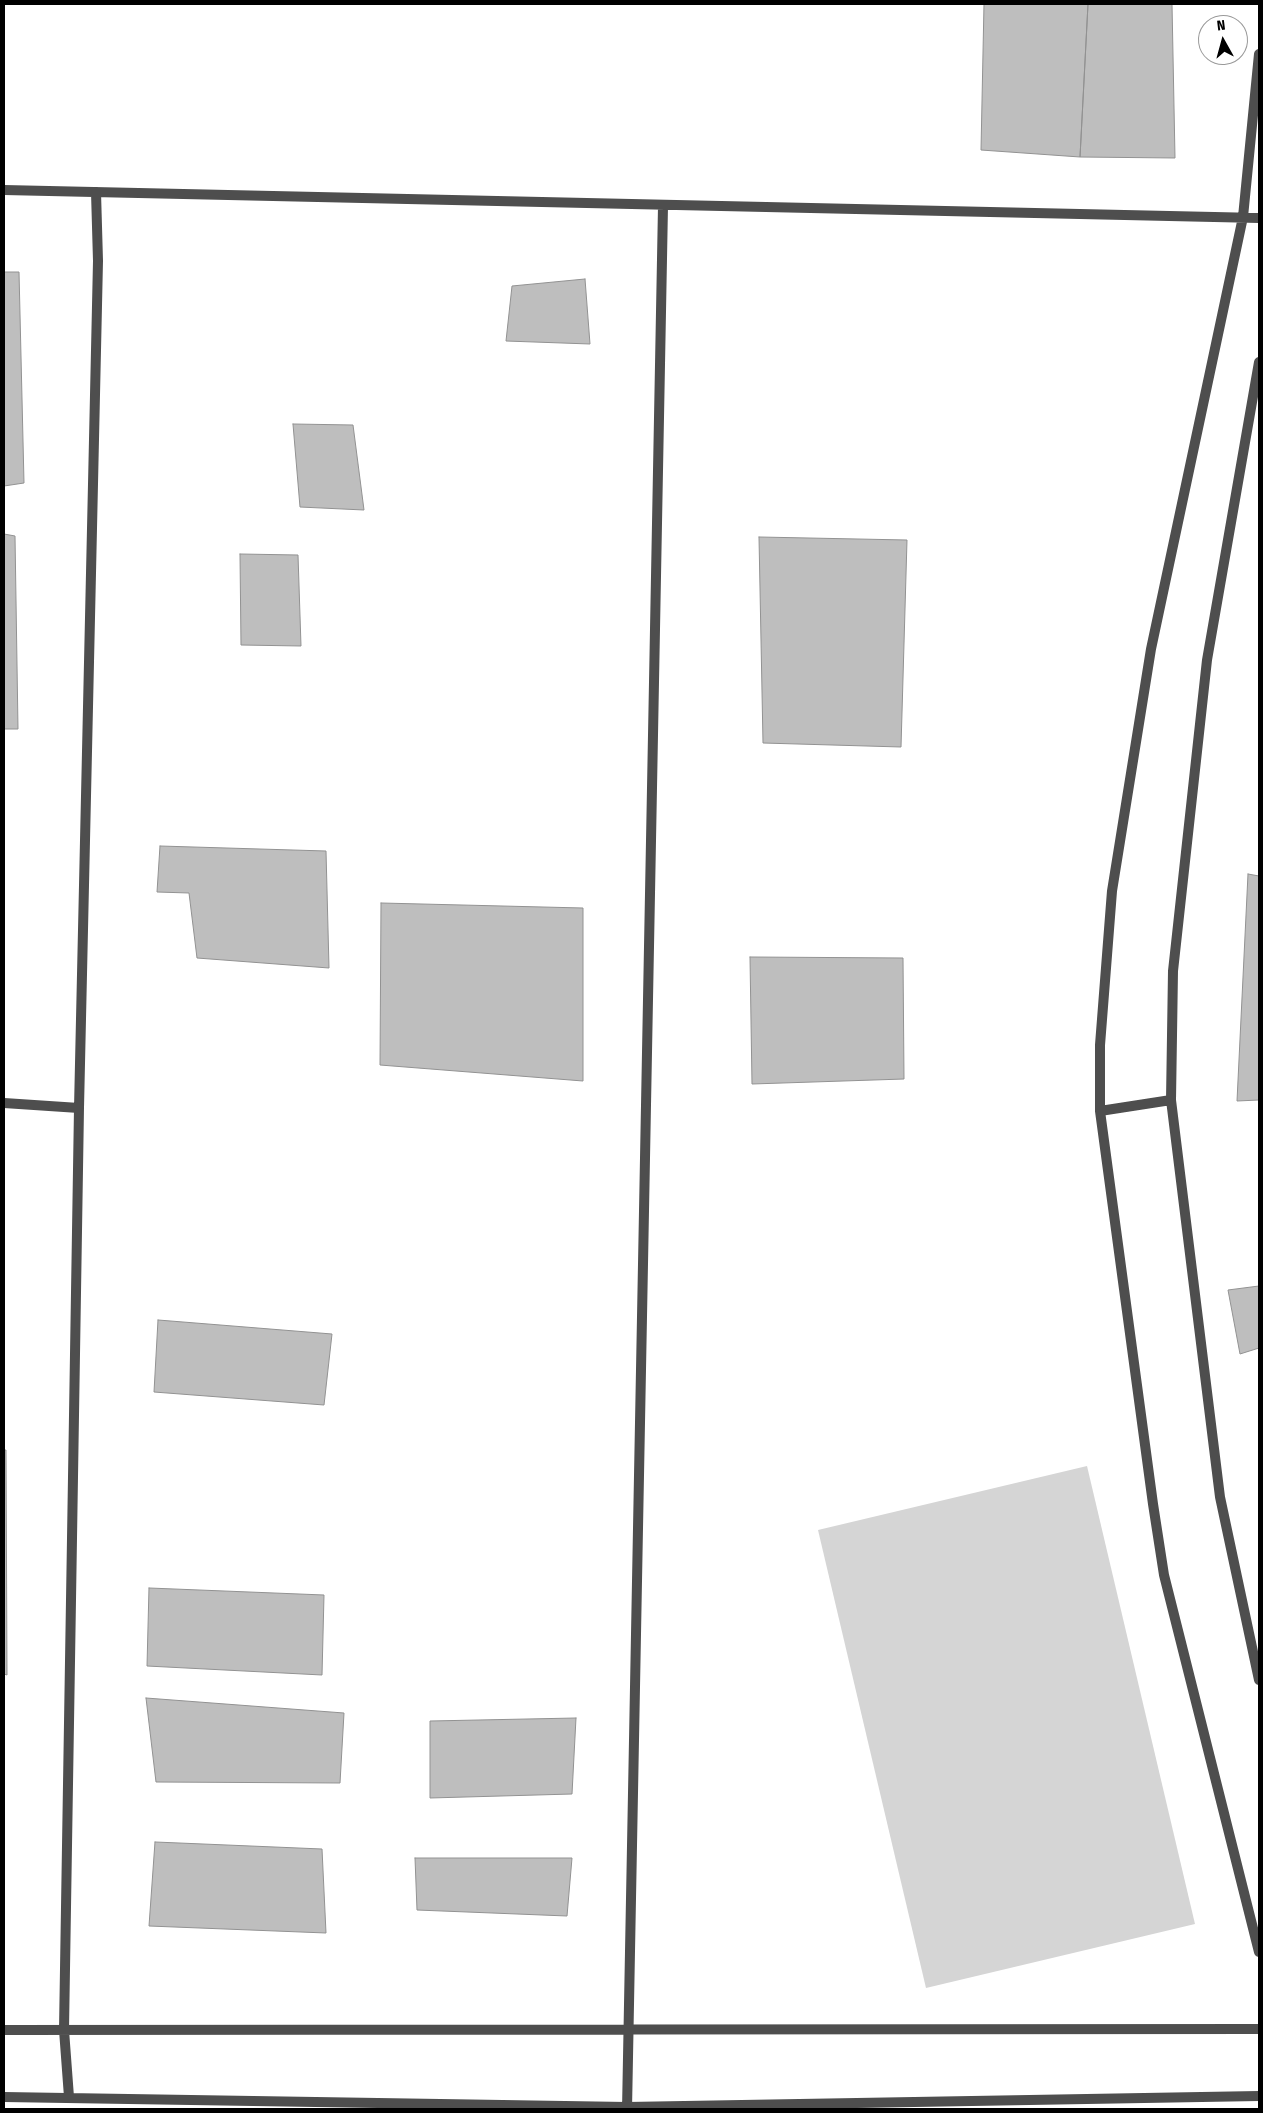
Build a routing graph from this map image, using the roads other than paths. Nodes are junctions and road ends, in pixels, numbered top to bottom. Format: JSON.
{"nodes":[{"id":1,"x":1259,"y":54,"type":"edge"},
{"id":2,"x":4,"y":190,"type":"edge"},
{"id":3,"x":96,"y":192,"type":"junction"},
{"id":4,"x":663,"y":206,"type":"junction"},
{"id":5,"x":1243,"y":216,"type":"junction"},
{"id":6,"x":1259,"y":218,"type":"edge"},
{"id":7,"x":1259,"y":362,"type":"edge"},
{"id":8,"x":1171,"y":1100,"type":"junction"},
{"id":9,"x":4,"y":1103,"type":"edge"},
{"id":10,"x":79,"y":1108,"type":"junction"},
{"id":11,"x":1100,"y":1110,"type":"junction"},
{"id":12,"x":1259,"y":1680,"type":"edge"},
{"id":13,"x":1259,"y":1952,"type":"edge"},
{"id":14,"x":1259,"y":2029,"type":"edge"},
{"id":15,"x":4,"y":2030,"type":"edge"},
{"id":16,"x":64,"y":2030,"type":"junction"},
{"id":17,"x":627,"y":2030,"type":"junction"},
{"id":18,"x":1259,"y":2096,"type":"edge"},
{"id":19,"x":4,"y":2097,"type":"edge"},
{"id":20,"x":70,"y":2097,"type":"junction"},
{"id":21,"x":627,"y":2108,"type":"edge"}],
"edges":[{"from":1,"to":5,"type":"street"},
{"from":2,"to":3,"type":"street"},
{"from":3,"to":4,"type":"street"},
{"from":3,"to":10,"type":"street"},
{"from":4,"to":5,"type":"street"},
{"from":4,"to":17,"type":"street"},
{"from":5,"to":6,"type":"street"},
{"from":5,"to":11,"type":"street"},
{"from":7,"to":8,"type":"street"},
{"from":8,"to":11,"type":"street"},
{"from":8,"to":12,"type":"street"},
{"from":9,"to":10,"type":"street"},
{"from":10,"to":16,"type":"street"},
{"from":11,"to":13,"type":"street"},
{"from":14,"to":17,"type":"street"},
{"from":15,"to":16,"type":"street"},
{"from":16,"to":17,"type":"street"},
{"from":16,"to":20,"type":"street"},
{"from":17,"to":21,"type":"street"},
{"from":18,"to":21,"type":"street"},
{"from":19,"to":20,"type":"street"},
{"from":20,"to":21,"type":"street"}]}
